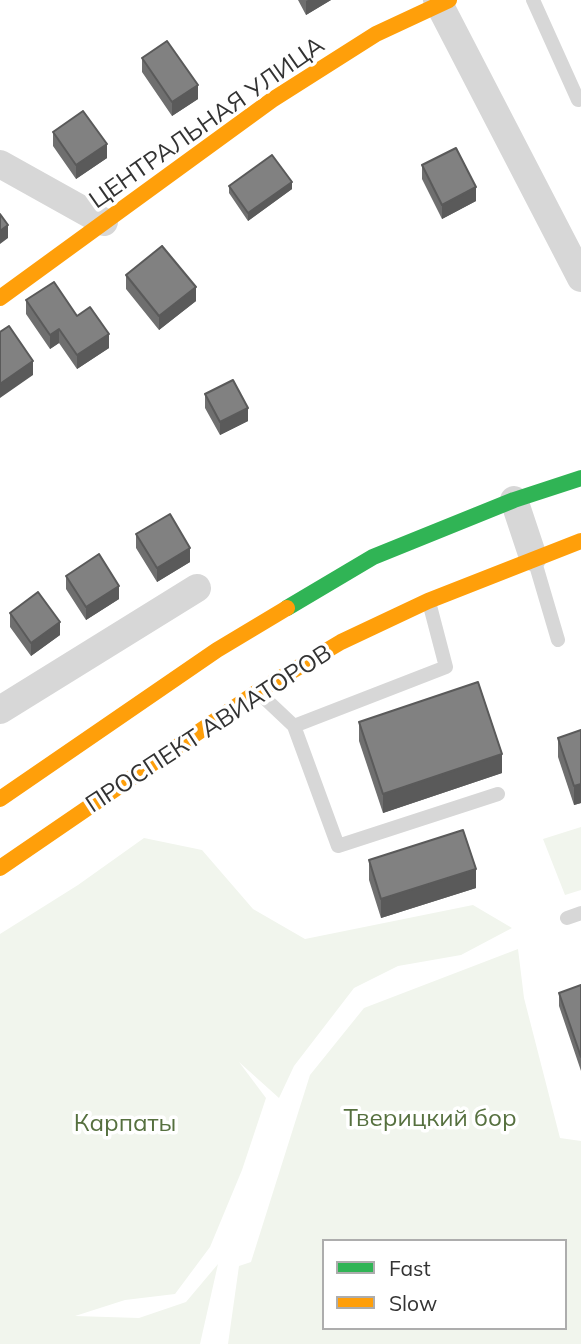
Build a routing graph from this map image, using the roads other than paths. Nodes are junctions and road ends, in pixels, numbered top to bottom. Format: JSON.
{"nodes":[{"id":1,"x":533,"y":0,"type":"edge"},
{"id":2,"x":442,"y":1,"type":"edge"},
{"id":3,"x":578,"y":100,"type":"dead end"},
{"id":4,"x":0,"y":164,"type":"edge"},
{"id":5,"x":104,"y":222,"type":"junction"},
{"id":6,"x":581,"y":278,"type":"edge"},
{"id":7,"x":0,"y":299,"type":"edge"},
{"id":8,"x":581,"y":478,"type":"edge"},
{"id":9,"x":514,"y":500,"type":"junction"},
{"id":10,"x":581,"y":541,"type":"edge"},
{"id":11,"x":534,"y":557,"type":"junction"},
{"id":12,"x":197,"y":588,"type":"dead end"},
{"id":13,"x":428,"y":601,"type":"junction"},
{"id":14,"x":558,"y":640,"type":"dead end"},
{"id":15,"x":257,"y":692,"type":"junction"},
{"id":16,"x":0,"y":710,"type":"edge"},
{"id":17,"x":295,"y":726,"type":"junction"},
{"id":18,"x":498,"y":794,"type":"dead end"},
{"id":19,"x":0,"y":799,"type":"edge"},
{"id":20,"x":0,"y":868,"type":"edge"}],
"edges":[{"from":1,"to":3,"type":"lane"},
{"from":2,"to":5,"type":"main road","name":"ЦЕНТРАЛЬНАЯ УЛИЦА"},
{"from":2,"to":6,"type":"street"},
{"from":4,"to":5,"type":"street"},
{"from":5,"to":7,"type":"main road","name":"ЦЕНТРАЛЬНАЯ УЛИЦА"},
{"from":8,"to":9,"type":"main road"},
{"from":9,"to":11,"type":"street"},
{"from":9,"to":19,"type":"main road"},
{"from":10,"to":11,"type":"main road","name":"ПРОСПЕКТ АВИАТОРОВ"},
{"from":11,"to":13,"type":"main road","name":"ПРОСПЕКТ АВИАТОРОВ"},
{"from":11,"to":14,"type":"lane"},
{"from":12,"to":16,"type":"street"},
{"from":13,"to":15,"type":"main road","name":"ПРОСПЕКТ АВИАТОРОВ"},
{"from":13,"to":17,"type":"lane"},
{"from":15,"to":17,"type":"lane"},
{"from":15,"to":20,"type":"main road","name":"ПРОСПЕКТ АВИАТОРОВ"},
{"from":17,"to":18,"type":"lane"}]}
